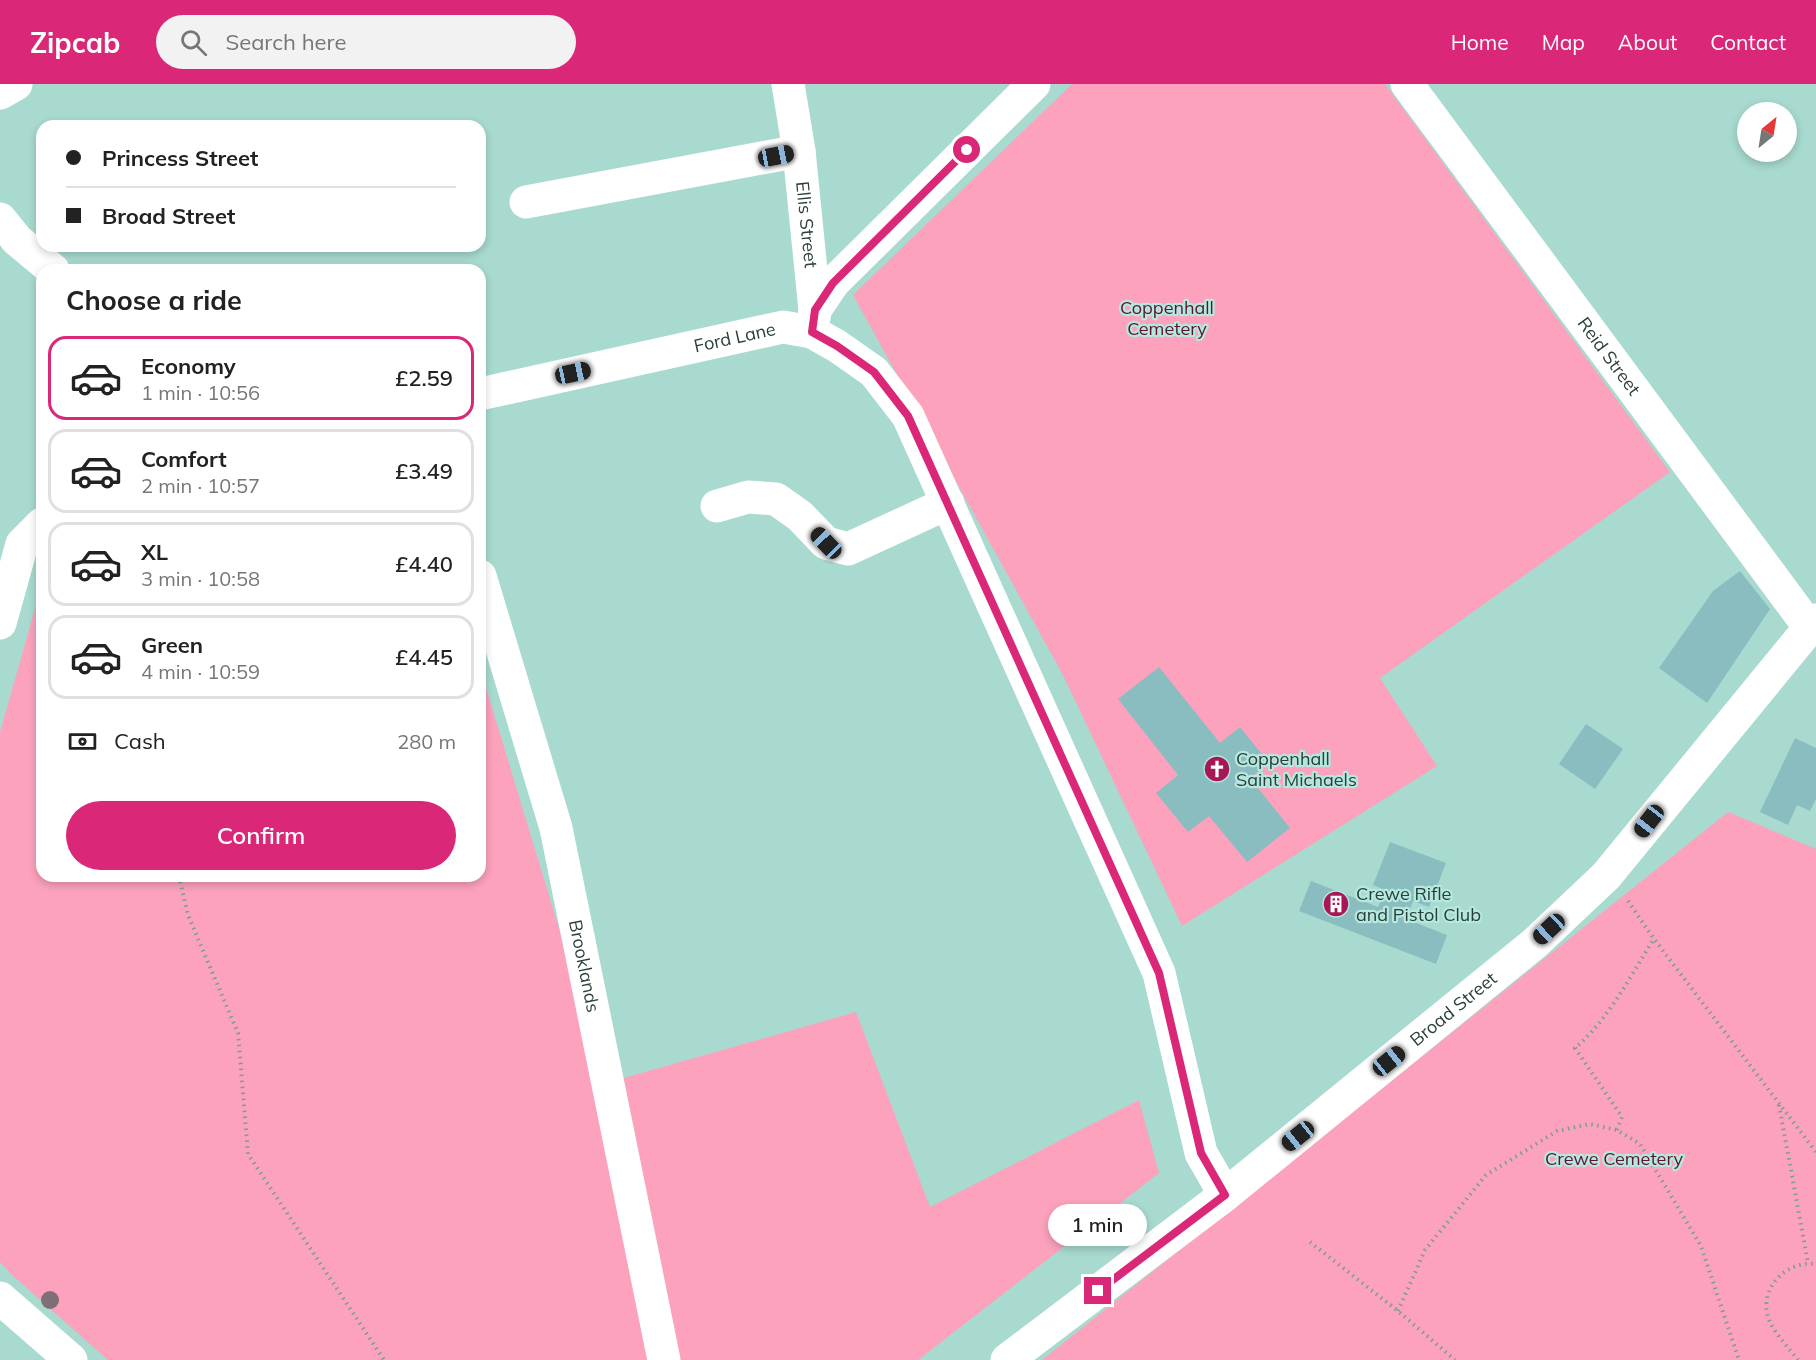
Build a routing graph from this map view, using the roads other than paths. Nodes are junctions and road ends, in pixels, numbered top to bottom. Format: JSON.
{"nodes":[{"id":1,"x":16,"y":84,"type":"edge"},
{"id":2,"x":788,"y":84,"type":"edge"},
{"id":3,"x":1034,"y":84,"type":"edge"},
{"id":4,"x":1407,"y":84,"type":"edge"},
{"id":5,"x":0,"y":93,"type":"edge"},
{"id":6,"x":799,"y":151,"type":"junction"},
{"id":7,"x":526,"y":202,"type":"dead end"},
{"id":8,"x":0,"y":219,"type":"edge"},
{"id":9,"x":46,"y":264,"type":"edge"},
{"id":10,"x":813,"y":321,"type":"junction"},
{"id":11,"x":486,"y":393,"type":"edge"},
{"id":12,"x":948,"y":503,"type":"junction"},
{"id":13,"x":717,"y":506,"type":"dead end"},
{"id":14,"x":36,"y":530,"type":"edge"},
{"id":15,"x":486,"y":596,"type":"edge"},
{"id":16,"x":0,"y":623,"type":"edge"},
{"id":17,"x":1813,"y":624,"type":"edge"},
{"id":18,"x":1225,"y":1195,"type":"junction"},
{"id":19,"x":0,"y":1298,"type":"edge"},
{"id":20,"x":71,"y":1360,"type":"edge"},
{"id":21,"x":664,"y":1360,"type":"edge"},
{"id":22,"x":1007,"y":1360,"type":"edge"}],
"edges":[{"from":1,"to":5,"type":"street"},
{"from":2,"to":6,"type":"street","name":"Ellis Street"},
{"from":3,"to":10,"type":"street"},
{"from":4,"to":17,"type":"street","name":"Reid Street"},
{"from":6,"to":7,"type":"street"},
{"from":6,"to":10,"type":"street","name":"Ellis Street"},
{"from":8,"to":9,"type":"street"},
{"from":10,"to":11,"type":"street","name":"Ford Lane"},
{"from":10,"to":12,"type":"street","name":"Ford Lane"},
{"from":12,"to":13,"type":"street"},
{"from":12,"to":18,"type":"street","name":"Ford Lane"},
{"from":14,"to":16,"type":"street"},
{"from":15,"to":21,"type":"street","name":"Brooklands"},
{"from":17,"to":18,"type":"street","name":"Broad Street"},
{"from":18,"to":22,"type":"street","name":"Broad Street"},
{"from":19,"to":20,"type":"street"}]}
